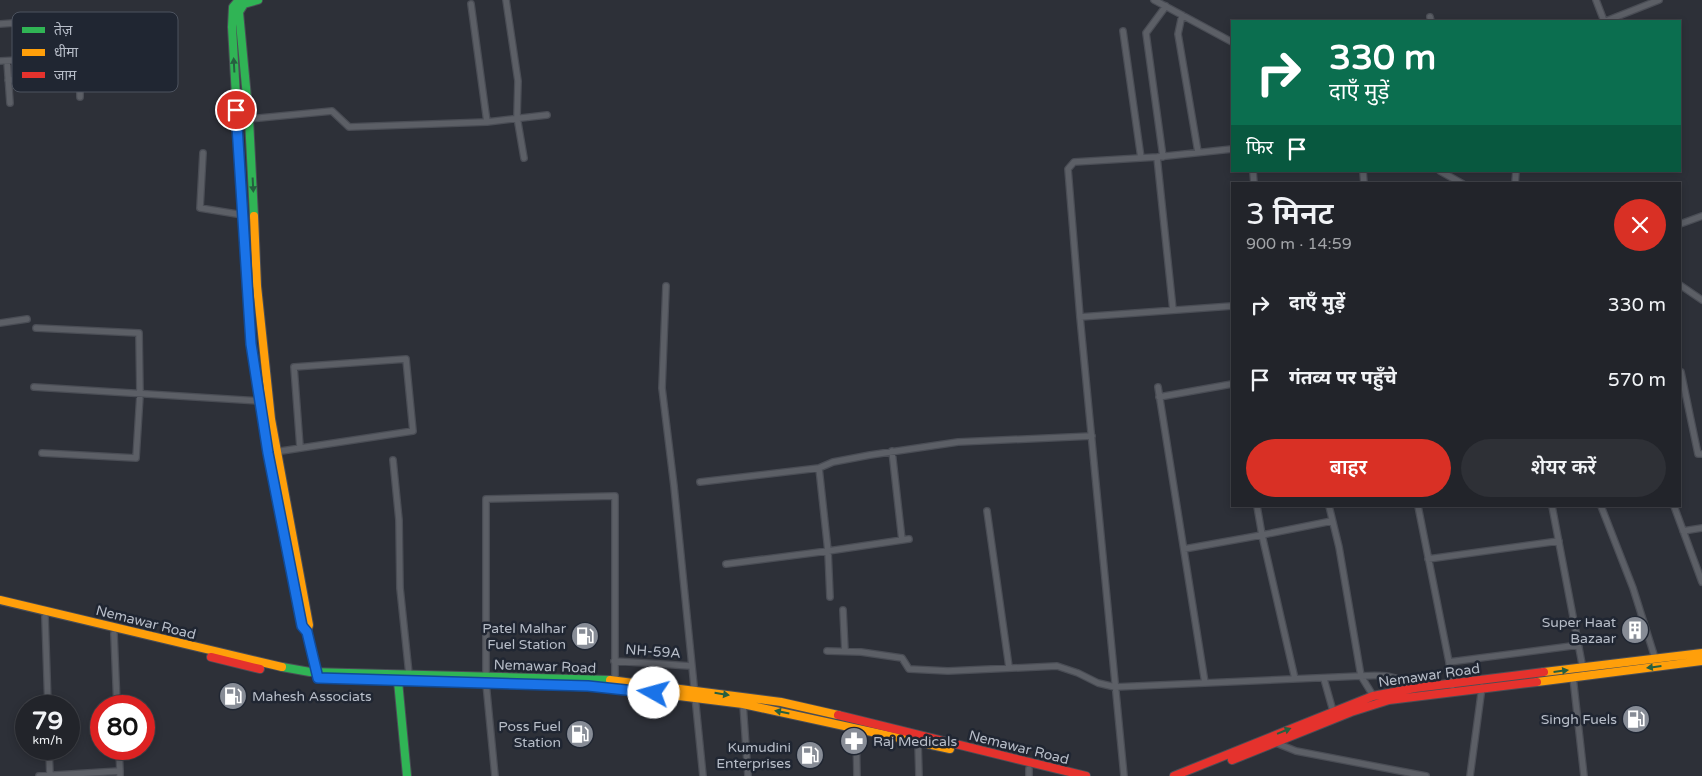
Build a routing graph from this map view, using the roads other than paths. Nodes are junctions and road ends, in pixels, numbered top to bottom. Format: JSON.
{"nodes":[{"id":1,"x":239,"y":0,"type":"edge"},
{"id":2,"x":258,"y":0,"type":"edge"},
{"id":3,"x":506,"y":0,"type":"edge"},
{"id":4,"x":1154,"y":0,"type":"edge"},
{"id":5,"x":1596,"y":0,"type":"edge"},
{"id":6,"x":1659,"y":0,"type":"edge"},
{"id":7,"x":471,"y":4,"type":"dead end"},
{"id":8,"x":1166,"y":6,"type":"junction"},
{"id":9,"x":1182,"y":15,"type":"junction"},
{"id":10,"x":1605,"y":20,"type":"edge"},
{"id":11,"x":1608,"y":20,"type":"edge"},
{"id":12,"x":1123,"y":31,"type":"dead end"},
{"id":13,"x":1231,"y":41,"type":"edge"},
{"id":14,"x":7,"y":61,"type":"junction"},
{"id":15,"x":12,"y":61,"type":"edge"},
{"id":16,"x":0,"y":62,"type":"edge"},
{"id":17,"x":8,"y":80,"type":"junction"},
{"id":18,"x":12,"y":80,"type":"edge"},
{"id":19,"x":80,"y":92,"type":"edge"},
{"id":20,"x":80,"y":97,"type":"dead end"},
{"id":21,"x":10,"y":103,"type":"dead end"},
{"id":22,"x":547,"y":115,"type":"dead end"},
{"id":23,"x":517,"y":117,"type":"junction"},
{"id":24,"x":250,"y":119,"type":"junction"},
{"id":25,"x":487,"y":122,"type":"junction"},
{"id":26,"x":1231,"y":149,"type":"edge"},
{"id":27,"x":203,"y":152,"type":"dead end"},
{"id":28,"x":1198,"y":152,"type":"junction"},
{"id":29,"x":1160,"y":157,"type":"junction"},
{"id":30,"x":240,"y":158,"type":"junction"},
{"id":31,"x":252,"y":158,"type":"junction"},
{"id":32,"x":524,"y":158,"type":"dead end"},
{"id":33,"x":1140,"y":158,"type":"junction"},
{"id":34,"x":1442,"y":172,"type":"edge"},
{"id":35,"x":1459,"y":182,"type":"edge"},
{"id":36,"x":243,"y":215,"type":"junction"},
{"id":37,"x":1702,"y":216,"type":"edge"},
{"id":38,"x":1681,"y":224,"type":"edge"},
{"id":39,"x":666,"y":286,"type":"dead end"},
{"id":40,"x":1681,"y":286,"type":"edge"},
{"id":41,"x":1702,"y":300,"type":"edge"},
{"id":42,"x":1231,"y":306,"type":"edge"},
{"id":43,"x":1173,"y":310,"type":"junction"},
{"id":44,"x":1080,"y":317,"type":"junction"},
{"id":45,"x":27,"y":319,"type":"dead end"},
{"id":46,"x":0,"y":323,"type":"edge"},
{"id":47,"x":36,"y":328,"type":"dead end"},
{"id":48,"x":1681,"y":372,"type":"edge"},
{"id":49,"x":1231,"y":384,"type":"edge"},
{"id":50,"x":34,"y":387,"type":"dead end"},
{"id":51,"x":1158,"y":387,"type":"dead end"},
{"id":52,"x":140,"y":395,"type":"junction"},
{"id":53,"x":1159,"y":397,"type":"junction"},
{"id":54,"x":259,"y":401,"type":"junction"},
{"id":55,"x":1092,"y":436,"type":"junction"},
{"id":56,"x":300,"y":447,"type":"junction"},
{"id":57,"x":277,"y":451,"type":"junction"},
{"id":58,"x":892,"y":451,"type":"junction"},
{"id":59,"x":42,"y":453,"type":"dead end"},
{"id":60,"x":268,"y":453,"type":"junction"},
{"id":61,"x":1702,"y":454,"type":"edge"},
{"id":62,"x":393,"y":460,"type":"dead end"},
{"id":63,"x":819,"y":468,"type":"junction"},
{"id":64,"x":700,"y":482,"type":"dead end"},
{"id":65,"x":1258,"y":507,"type":"edge"},
{"id":66,"x":1329,"y":507,"type":"edge"},
{"id":67,"x":1418,"y":507,"type":"edge"},
{"id":68,"x":1552,"y":507,"type":"edge"},
{"id":69,"x":1601,"y":507,"type":"edge"},
{"id":70,"x":1674,"y":507,"type":"edge"},
{"id":71,"x":987,"y":511,"type":"dead end"},
{"id":72,"x":1332,"y":521,"type":"junction"},
{"id":73,"x":1702,"y":528,"type":"edge"},
{"id":74,"x":1683,"y":531,"type":"junction"},
{"id":75,"x":1262,"y":535,"type":"junction"},
{"id":76,"x":909,"y":539,"type":"dead end"},
{"id":77,"x":902,"y":540,"type":"junction"},
{"id":78,"x":1559,"y":541,"type":"junction"},
{"id":79,"x":1184,"y":549,"type":"junction"},
{"id":80,"x":828,"y":551,"type":"junction"},
{"id":81,"x":1428,"y":559,"type":"junction"},
{"id":82,"x":726,"y":564,"type":"dead end"},
{"id":83,"x":1702,"y":582,"type":"edge"},
{"id":84,"x":830,"y":597,"type":"dead end"},
{"id":85,"x":0,"y":600,"type":"edge"},
{"id":86,"x":0,"y":606,"type":"edge"},
{"id":87,"x":843,"y":610,"type":"dead end"},
{"id":88,"x":45,"y":617,"type":"junction"},
{"id":89,"x":307,"y":632,"type":"junction"},
{"id":90,"x":114,"y":634,"type":"junction"},
{"id":91,"x":1579,"y":645,"type":"junction"},
{"id":92,"x":827,"y":651,"type":"dead end"},
{"id":93,"x":844,"y":652,"type":"junction"},
{"id":94,"x":1702,"y":653,"type":"edge"},
{"id":95,"x":1655,"y":658,"type":"junction"},
{"id":96,"x":614,"y":661,"type":"junction"},
{"id":97,"x":1702,"y":661,"type":"edge"},
{"id":98,"x":1449,"y":662,"type":"junction"},
{"id":99,"x":691,"y":666,"type":"junction"},
{"id":100,"x":1008,"y":667,"type":"junction"},
{"id":101,"x":1584,"y":672,"type":"junction"},
{"id":102,"x":409,"y":674,"type":"junction"},
{"id":103,"x":317,"y":675,"type":"junction"},
{"id":104,"x":1362,"y":676,"type":"junction"},
{"id":105,"x":1573,"y":677,"type":"junction"},
{"id":106,"x":486,"y":679,"type":"junction"},
{"id":107,"x":1295,"y":679,"type":"junction"},
{"id":108,"x":1324,"y":679,"type":"junction"},
{"id":109,"x":398,"y":681,"type":"junction"},
{"id":110,"x":1206,"y":683,"type":"junction"},
{"id":111,"x":615,"y":684,"type":"junction"},
{"id":112,"x":1115,"y":687,"type":"junction"},
{"id":113,"x":1452,"y":687,"type":"junction"},
{"id":114,"x":1482,"y":687,"type":"junction"},
{"id":115,"x":1413,"y":692,"type":"junction"},
{"id":116,"x":693,"y":693,"type":"junction"},
{"id":117,"x":48,"y":695,"type":"edge"},
{"id":118,"x":117,"y":695,"type":"edge"},
{"id":119,"x":1376,"y":700,"type":"junction"},
{"id":120,"x":743,"y":704,"type":"junction"},
{"id":121,"x":1333,"y":711,"type":"junction"},
{"id":122,"x":835,"y":714,"type":"junction"},
{"id":123,"x":834,"y":723,"type":"junction"},
{"id":124,"x":856,"y":728,"type":"junction"},
{"id":125,"x":918,"y":742,"type":"junction"},
{"id":126,"x":1276,"y":743,"type":"junction"},
{"id":127,"x":49,"y":760,"type":"edge"},
{"id":128,"x":119,"y":760,"type":"edge"},
{"id":129,"x":1029,"y":772,"type":"edge"},
{"id":130,"x":120,"y":774,"type":"edge"},
{"id":131,"x":1075,"y":775,"type":"edge"},
{"id":132,"x":39,"y":776,"type":"edge"},
{"id":133,"x":50,"y":776,"type":"edge"},
{"id":134,"x":407,"y":776,"type":"edge"},
{"id":135,"x":495,"y":776,"type":"edge"},
{"id":136,"x":702,"y":776,"type":"edge"},
{"id":137,"x":748,"y":776,"type":"edge"},
{"id":138,"x":857,"y":776,"type":"edge"},
{"id":139,"x":919,"y":776,"type":"edge"},
{"id":140,"x":1058,"y":776,"type":"edge"},
{"id":141,"x":1086,"y":776,"type":"edge"},
{"id":142,"x":1124,"y":776,"type":"edge"},
{"id":143,"x":1174,"y":776,"type":"edge"},
{"id":144,"x":1190,"y":776,"type":"edge"},
{"id":145,"x":1426,"y":776,"type":"edge"},
{"id":146,"x":1470,"y":776,"type":"edge"},
{"id":147,"x":1584,"y":776,"type":"edge"}],
"edges":[{"from":30,"to":1,"type":"main road","one_way":true},
{"from":2,"to":24,"type":"main road"},
{"from":3,"to":23,"type":"street"},
{"from":4,"to":8,"type":"street"},
{"from":5,"to":10,"type":"street"},
{"from":6,"to":11,"type":"street"},
{"from":7,"to":25,"type":"street"},
{"from":8,"to":9,"type":"street"},
{"from":8,"to":29,"type":"street"},
{"from":9,"to":13,"type":"street"},
{"from":9,"to":28,"type":"street"},
{"from":12,"to":33,"type":"street"},
{"from":14,"to":15,"type":"street"},
{"from":14,"to":16,"type":"street"},
{"from":14,"to":17,"type":"street"},
{"from":17,"to":18,"type":"street"},
{"from":17,"to":21,"type":"street"},
{"from":19,"to":20,"type":"street"},
{"from":22,"to":23,"type":"street"},
{"from":23,"to":25,"type":"street"},
{"from":23,"to":32,"type":"street"},
{"from":24,"to":25,"type":"street"},
{"from":24,"to":31,"type":"main road"},
{"from":26,"to":28,"type":"street"},
{"from":27,"to":36,"type":"street"},
{"from":28,"to":29,"type":"street"},
{"from":29,"to":33,"type":"street"},
{"from":29,"to":43,"type":"street"},
{"from":30,"to":31,"type":"main road"},
{"from":30,"to":36,"type":"main road"},
{"from":31,"to":57,"type":"main road","one_way":true},
{"from":33,"to":44,"type":"street"},
{"from":34,"to":35,"type":"street"},
{"from":36,"to":54,"type":"main road"},
{"from":37,"to":38,"type":"street"},
{"from":39,"to":99,"type":"street"},
{"from":40,"to":41,"type":"street"},
{"from":42,"to":43,"type":"street"},
{"from":43,"to":44,"type":"street"},
{"from":44,"to":55,"type":"street"},
{"from":45,"to":46,"type":"street"},
{"from":47,"to":52,"type":"street"},
{"from":48,"to":61,"type":"street"},
{"from":49,"to":53,"type":"street"},
{"from":50,"to":52,"type":"street"},
{"from":51,"to":53,"type":"street"},
{"from":52,"to":54,"type":"street"},
{"from":52,"to":59,"type":"street"},
{"from":53,"to":79,"type":"street"},
{"from":54,"to":60,"type":"main road"},
{"from":55,"to":58,"type":"street"},
{"from":55,"to":112,"type":"street"},
{"from":56,"to":56,"type":"street"},
{"from":56,"to":57,"type":"street"},
{"from":57,"to":60,"type":"street"},
{"from":57,"to":89,"type":"main road"},
{"from":58,"to":63,"type":"street"},
{"from":58,"to":77,"type":"street"},
{"from":60,"to":89,"type":"main road"},
{"from":62,"to":102,"type":"street"},
{"from":63,"to":64,"type":"street"},
{"from":63,"to":80,"type":"street"},
{"from":65,"to":75,"type":"street"},
{"from":66,"to":72,"type":"street"},
{"from":67,"to":81,"type":"street"},
{"from":68,"to":78,"type":"street"},
{"from":69,"to":95,"type":"street"},
{"from":70,"to":74,"type":"street"},
{"from":71,"to":100,"type":"street"},
{"from":72,"to":75,"type":"street"},
{"from":72,"to":104,"type":"street"},
{"from":73,"to":74,"type":"street"},
{"from":74,"to":83,"type":"street"},
{"from":75,"to":79,"type":"street"},
{"from":75,"to":107,"type":"street"},
{"from":76,"to":77,"type":"street"},
{"from":77,"to":80,"type":"street"},
{"from":78,"to":81,"type":"street"},
{"from":78,"to":91,"type":"street"},
{"from":79,"to":110,"type":"street"},
{"from":80,"to":82,"type":"street"},
{"from":80,"to":84,"type":"street"},
{"from":81,"to":98,"type":"street"},
{"from":85,"to":103,"type":"main road","name":"Nemawar Road"},
{"from":86,"to":88,"type":"main road","name":"Nemawar Road"},
{"from":87,"to":93,"type":"street"},
{"from":88,"to":90,"type":"main road","name":"Nemawar Road"},
{"from":88,"to":117,"type":"street"},
{"from":89,"to":103,"type":"main road"},
{"from":90,"to":103,"type":"main road","name":"Nemawar Road"},
{"from":90,"to":118,"type":"street"},
{"from":91,"to":98,"type":"street"},
{"from":91,"to":101,"type":"street"},
{"from":92,"to":93,"type":"street"},
{"from":93,"to":100,"type":"street"},
{"from":94,"to":95,"type":"main road","name":"Nemawar Road"},
{"from":95,"to":101,"type":"main road","name":"Nemawar Road"},
{"from":96,"to":99,"type":"street","name":"NH-59A"},
{"from":96,"to":106,"type":"street"},
{"from":96,"to":111,"type":"street"},
{"from":97,"to":101,"type":"main road","name":"Nemawar Road","one_way":true},
{"from":98,"to":113,"type":"street"},
{"from":99,"to":116,"type":"street"},
{"from":100,"to":112,"type":"street"},
{"from":101,"to":105,"type":"main road","name":"Nemawar Road"},
{"from":113,"to":101,"type":"main road","name":"Nemawar Road","one_way":true},
{"from":102,"to":103,"type":"main road","name":"Nemawar Road"},
{"from":102,"to":106,"type":"main road","name":"Nemawar Road"},
{"from":103,"to":109,"type":"main road","name":"Nemawar Road"},
{"from":104,"to":108,"type":"street"},
{"from":104,"to":115,"type":"street"},
{"from":104,"to":119,"type":"street"},
{"from":105,"to":114,"type":"main road","name":"Nemawar Road"},
{"from":105,"to":147,"type":"street"},
{"from":106,"to":109,"type":"main road","name":"Nemawar Road"},
{"from":106,"to":111,"type":"main road","name":"Nemawar Road"},
{"from":106,"to":135,"type":"street"},
{"from":107,"to":108,"type":"street"},
{"from":107,"to":110,"type":"street"},
{"from":108,"to":121,"type":"street"},
{"from":109,"to":134,"type":"main road"},
{"from":110,"to":112,"type":"street"},
{"from":111,"to":116,"type":"main road","name":"Nemawar Road"},
{"from":112,"to":142,"type":"street"},
{"from":113,"to":114,"type":"main road","name":"Nemawar Road"},
{"from":113,"to":115,"type":"main road","name":"Nemawar Road"},
{"from":114,"to":146,"type":"street"},
{"from":115,"to":119,"type":"main road","name":"Nemawar Road"},
{"from":116,"to":120,"type":"main road","name":"Nemawar Road"},
{"from":116,"to":122,"type":"main road","name":"Nemawar Road","one_way":true},
{"from":116,"to":136,"type":"street"},
{"from":119,"to":121,"type":"main road","name":"Nemawar Road"},
{"from":119,"to":126,"type":"main road","name":"Nemawar Road"},
{"from":123,"to":120,"type":"main road","name":"Nemawar Road","one_way":true},
{"from":120,"to":137,"type":"street"},
{"from":143,"to":121,"type":"main road","name":"Nemawar Road","one_way":true},
{"from":122,"to":123,"type":"main road"},
{"from":122,"to":131,"type":"main road","name":"Nemawar Road"},
{"from":123,"to":124,"type":"main road","name":"Nemawar Road"},
{"from":124,"to":125,"type":"main road","name":"Nemawar Road"},
{"from":124,"to":138,"type":"street"},
{"from":125,"to":129,"type":"main road","name":"Nemawar Road"},
{"from":125,"to":139,"type":"street"},
{"from":126,"to":144,"type":"main road","name":"Nemawar Road"},
{"from":126,"to":145,"type":"street"},
{"from":127,"to":133,"type":"street"},
{"from":128,"to":130,"type":"street"},
{"from":129,"to":140,"type":"main road","name":"Nemawar Road"},
{"from":130,"to":133,"type":"street"},
{"from":131,"to":141,"type":"main road","name":"Nemawar Road"},
{"from":132,"to":133,"type":"street"}]}
